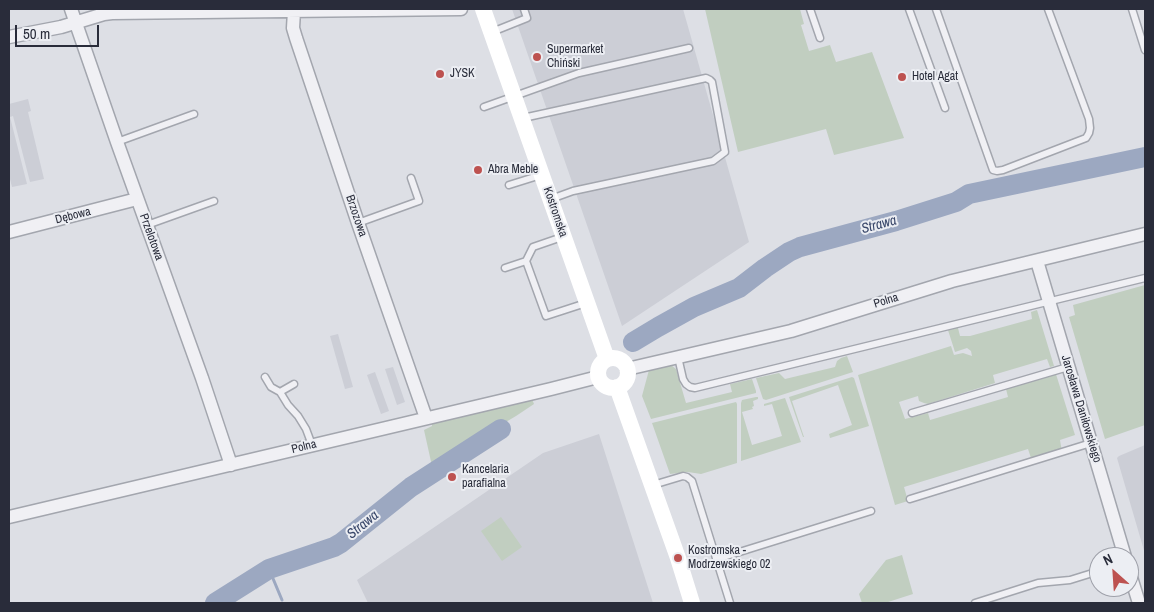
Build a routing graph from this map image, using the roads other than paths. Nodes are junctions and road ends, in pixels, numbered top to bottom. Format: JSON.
{"nodes":[{"id":1,"x":71,"y":9,"type":"edge"},
{"id":2,"x":460,"y":9,"type":"edge"},
{"id":3,"x":483,"y":9,"type":"edge"},
{"id":4,"x":524,"y":9,"type":"edge"},
{"id":5,"x":810,"y":9,"type":"edge"},
{"id":6,"x":910,"y":9,"type":"edge"},
{"id":7,"x":936,"y":9,"type":"edge"},
{"id":8,"x":1048,"y":9,"type":"edge"},
{"id":9,"x":1132,"y":9,"type":"edge"},
{"id":10,"x":294,"y":12,"type":"junction"},
{"id":11,"x":76,"y":22,"type":"junction"},
{"id":12,"x":491,"y":33,"type":"junction"},
{"id":13,"x":9,"y":37,"type":"edge"},
{"id":14,"x":820,"y":38,"type":"dead end"},
{"id":15,"x":689,"y":48,"type":"dead end"},
{"id":16,"x":1145,"y":50,"type":"edge"},
{"id":17,"x":514,"y":97,"type":"junction"},
{"id":18,"x":484,"y":107,"type":"dead end"},
{"id":19,"x":945,"y":108,"type":"dead end"},
{"id":20,"x":194,"y":114,"type":"dead end"},
{"id":21,"x":522,"y":118,"type":"junction"},
{"id":22,"x":117,"y":142,"type":"junction"},
{"id":23,"x":542,"y":175,"type":"junction"},
{"id":24,"x":411,"y":178,"type":"dead end"},
{"id":25,"x":509,"y":185,"type":"dead end"},
{"id":26,"x":137,"y":199,"type":"junction"},
{"id":27,"x":550,"y":199,"type":"junction"},
{"id":28,"x":214,"y":201,"type":"dead end"},
{"id":29,"x":358,"y":223,"type":"junction"},
{"id":30,"x":146,"y":225,"type":"junction"},
{"id":31,"x":9,"y":232,"type":"edge"},
{"id":32,"x":1145,"y":234,"type":"edge"},
{"id":33,"x":564,"y":237,"type":"junction"},
{"id":34,"x":526,"y":260,"type":"junction"},
{"id":35,"x":1037,"y":260,"type":"junction"},
{"id":36,"x":505,"y":268,"type":"dead end"},
{"id":37,"x":1145,"y":278,"type":"edge"},
{"id":38,"x":587,"y":302,"type":"junction"},
{"id":39,"x":1049,"y":302,"type":"junction"},
{"id":40,"x":678,"y":357,"type":"junction"},
{"id":41,"x":607,"y":359,"type":"junction"},
{"id":42,"x":1068,"y":368,"type":"junction"},
{"id":43,"x":627,"y":369,"type":"junction"},
{"id":44,"x":598,"y":376,"type":"junction"},
{"id":45,"x":265,"y":377,"type":"dead end"},
{"id":46,"x":294,"y":384,"type":"dead end"},
{"id":47,"x":617,"y":387,"type":"junction"},
{"id":48,"x":280,"y":392,"type":"junction"},
{"id":49,"x":912,"y":413,"type":"dead end"},
{"id":50,"x":426,"y":418,"type":"junction"},
{"id":51,"x":1091,"y":444,"type":"junction"},
{"id":52,"x":312,"y":445,"type":"junction"},
{"id":53,"x":231,"y":465,"type":"junction"},
{"id":54,"x":652,"y":485,"type":"junction"},
{"id":55,"x":910,"y":499,"type":"dead end"},
{"id":56,"x":871,"y":511,"type":"dead end"},
{"id":57,"x":9,"y":517,"type":"edge"},
{"id":58,"x":1122,"y":547,"type":"edge"},
{"id":59,"x":717,"y":559,"type":"junction"},
{"id":60,"x":1089,"y":574,"type":"edge"},
{"id":61,"x":692,"y":603,"type":"edge"},
{"id":62,"x":730,"y":603,"type":"edge"},
{"id":63,"x":975,"y":603,"type":"edge"}],
"edges":[{"from":1,"to":11,"type":"street","name":"Przelotowa"},
{"from":2,"to":10,"type":"street"},
{"from":3,"to":12,"type":"street","name":"Kostromska"},
{"from":4,"to":12,"type":"lane"},
{"from":5,"to":14,"type":"lane"},
{"from":6,"to":19,"type":"lane"},
{"from":7,"to":8,"type":"lane"},
{"from":9,"to":16,"type":"lane"},
{"from":10,"to":11,"type":"street"},
{"from":10,"to":29,"type":"street","name":"Brzozowa"},
{"from":11,"to":13,"type":"street"},
{"from":11,"to":22,"type":"street","name":"Przelotowa"},
{"from":12,"to":17,"type":"street","name":"Kostromska"},
{"from":15,"to":17,"type":"lane"},
{"from":17,"to":18,"type":"lane"},
{"from":17,"to":21,"type":"street","name":"Kostromska"},
{"from":20,"to":22,"type":"lane"},
{"from":21,"to":23,"type":"street","name":"Kostromska"},
{"from":21,"to":27,"type":"lane"},
{"from":22,"to":26,"type":"street","name":"Przelotowa"},
{"from":23,"to":25,"type":"lane"},
{"from":23,"to":27,"type":"street","name":"Kostromska"},
{"from":24,"to":29,"type":"lane"},
{"from":26,"to":30,"type":"street","name":"Przelotowa"},
{"from":26,"to":31,"type":"street","name":"Dębowa"},
{"from":27,"to":33,"type":"street","name":"Kostromska"},
{"from":28,"to":30,"type":"lane"},
{"from":29,"to":50,"type":"street","name":"Brzozowa"},
{"from":30,"to":53,"type":"street","name":"Przelotowa"},
{"from":32,"to":35,"type":"street","name":"Polna"},
{"from":33,"to":34,"type":"lane"},
{"from":33,"to":38,"type":"street","name":"Kostromska"},
{"from":34,"to":36,"type":"lane"},
{"from":34,"to":38,"type":"lane"},
{"from":35,"to":39,"type":"street","name":"Jarosława Daniłowskiego"},
{"from":35,"to":40,"type":"street","name":"Polna"},
{"from":37,"to":39,"type":"lane"},
{"from":38,"to":41,"type":"street","name":"Kostromska"},
{"from":39,"to":40,"type":"lane"},
{"from":39,"to":42,"type":"street","name":"Jarosława Daniłowskiego"},
{"from":40,"to":43,"type":"street","name":"Polna"},
{"from":41,"to":43,"type":"street"},
{"from":41,"to":44,"type":"street"},
{"from":42,"to":49,"type":"lane"},
{"from":42,"to":51,"type":"street","name":"Jarosława Daniłowskiego"},
{"from":43,"to":47,"type":"street"},
{"from":44,"to":47,"type":"street"},
{"from":44,"to":50,"type":"street","name":"Polna"},
{"from":45,"to":48,"type":"lane"},
{"from":46,"to":48,"type":"lane"},
{"from":47,"to":54,"type":"street"},
{"from":48,"to":52,"type":"lane"},
{"from":50,"to":52,"type":"street","name":"Polna"},
{"from":51,"to":55,"type":"lane"},
{"from":51,"to":58,"type":"street","name":"Jarosława Daniłowskiego"},
{"from":52,"to":53,"type":"street","name":"Polna"},
{"from":53,"to":57,"type":"street","name":"Polna"},
{"from":54,"to":59,"type":"lane"},
{"from":54,"to":61,"type":"street"},
{"from":56,"to":59,"type":"lane"},
{"from":59,"to":62,"type":"lane"},
{"from":60,"to":63,"type":"lane"}]}
